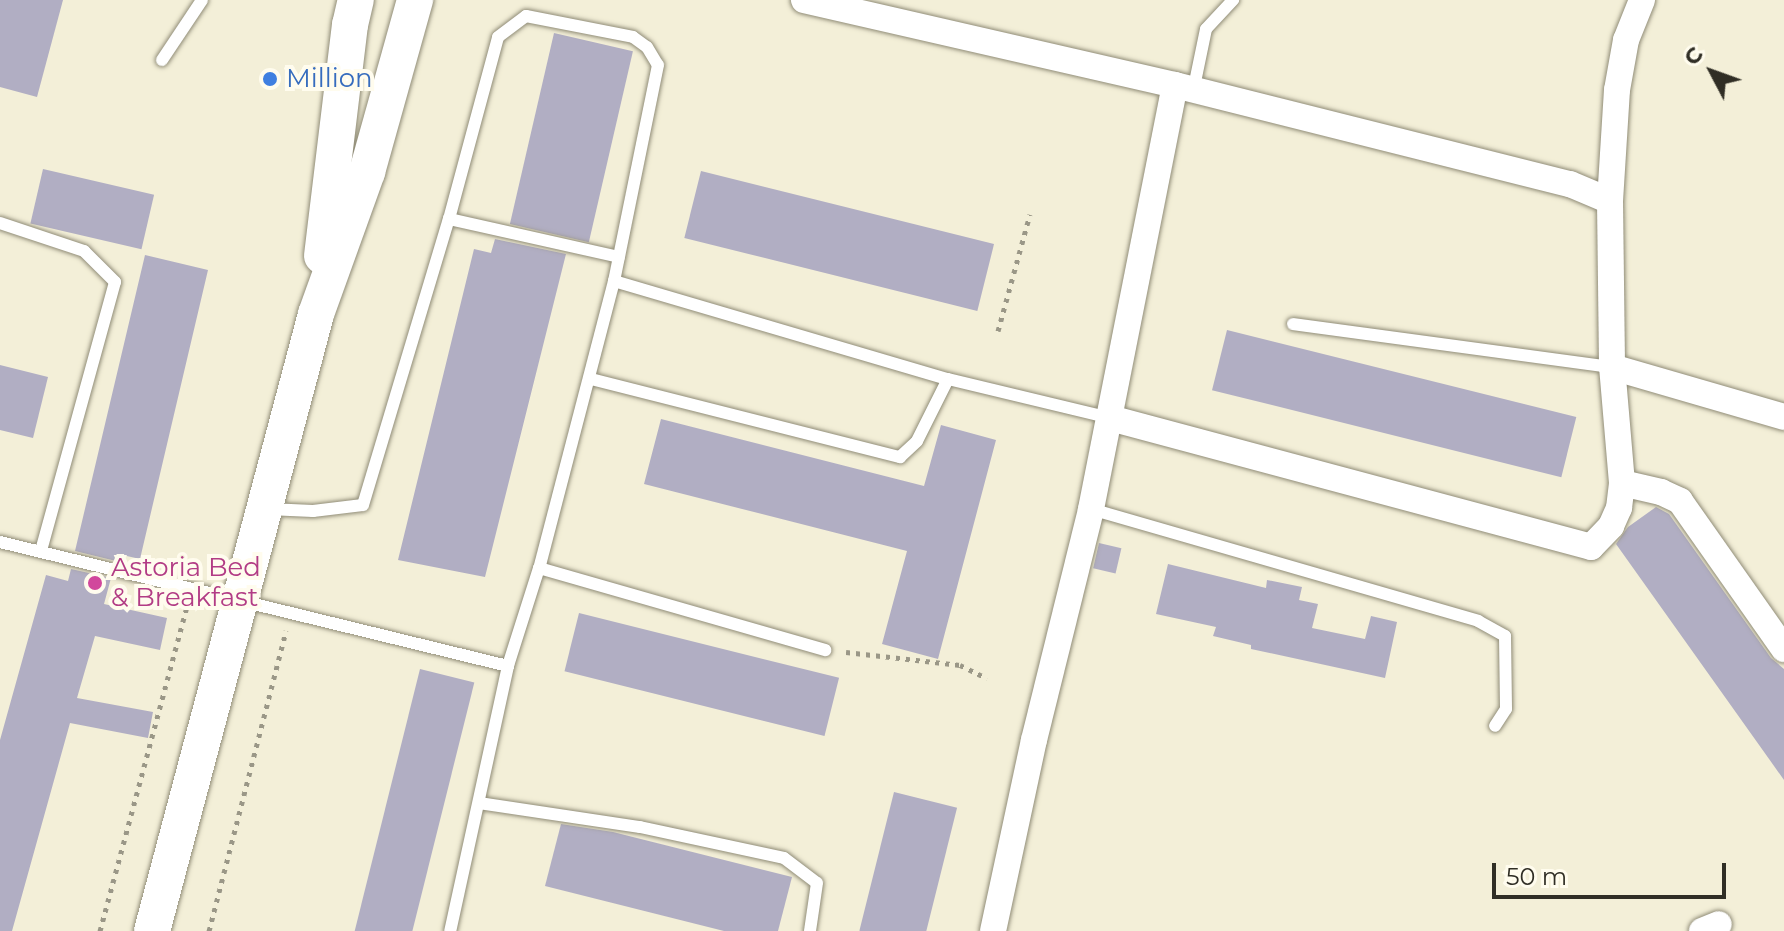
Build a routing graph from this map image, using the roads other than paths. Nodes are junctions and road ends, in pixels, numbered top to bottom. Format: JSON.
{"nodes":[{"id":1,"x":202,"y":0,"type":"edge"},
{"id":2,"x":356,"y":0,"type":"edge"},
{"id":3,"x":415,"y":0,"type":"edge"},
{"id":4,"x":804,"y":0,"type":"edge"},
{"id":5,"x":1233,"y":0,"type":"edge"},
{"id":6,"x":1642,"y":0,"type":"edge"},
{"id":7,"x":162,"y":60,"type":"dead end"},
{"id":8,"x":1184,"y":86,"type":"junction"},
{"id":9,"x":1610,"y":201,"type":"junction"},
{"id":10,"x":449,"y":219,"type":"junction"},
{"id":11,"x":0,"y":223,"type":"edge"},
{"id":12,"x":619,"y":257,"type":"junction"},
{"id":13,"x":614,"y":281,"type":"junction"},
{"id":14,"x":316,"y":314,"type":"junction"},
{"id":15,"x":1293,"y":324,"type":"dead end"},
{"id":16,"x":1612,"y":367,"type":"junction"},
{"id":17,"x":591,"y":379,"type":"junction"},
{"id":18,"x":948,"y":379,"type":"junction"},
{"id":19,"x":1784,"y":417,"type":"edge"},
{"id":20,"x":1110,"y":418,"type":"junction"},
{"id":21,"x":1622,"y":483,"type":"junction"},
{"id":22,"x":265,"y":509,"type":"junction"},
{"id":23,"x":1091,"y":509,"type":"junction"},
{"id":24,"x":0,"y":542,"type":"edge"},
{"id":25,"x":41,"y":550,"type":"junction"},
{"id":26,"x":539,"y":568,"type":"junction"},
{"id":27,"x":240,"y":603,"type":"junction"},
{"id":28,"x":1784,"y":649,"type":"edge"},
{"id":29,"x":825,"y":650,"type":"road end"},
{"id":30,"x":508,"y":666,"type":"junction"},
{"id":31,"x":1495,"y":726,"type":"dead end"},
{"id":32,"x":479,"y":803,"type":"junction"},
{"id":33,"x":152,"y":931,"type":"edge"},
{"id":34,"x":450,"y":931,"type":"edge"},
{"id":35,"x":810,"y":931,"type":"edge"},
{"id":36,"x":993,"y":931,"type":"edge"}],
"edges":[{"from":1,"to":7,"type":"lane"},
{"from":2,"to":14,"type":"main road"},
{"from":3,"to":14,"type":"main road"},
{"from":4,"to":8,"type":"street"},
{"from":5,"to":8,"type":"lane"},
{"from":6,"to":9,"type":"street"},
{"from":8,"to":9,"type":"street"},
{"from":8,"to":20,"type":"street"},
{"from":9,"to":16,"type":"street"},
{"from":10,"to":12,"type":"lane"},
{"from":10,"to":12,"type":"lane"},
{"from":10,"to":22,"type":"lane"},
{"from":11,"to":25,"type":"lane"},
{"from":12,"to":13,"type":"lane"},
{"from":13,"to":17,"type":"lane"},
{"from":13,"to":18,"type":"lane"},
{"from":14,"to":22,"type":"main road"},
{"from":15,"to":16,"type":"lane"},
{"from":16,"to":19,"type":"street"},
{"from":16,"to":21,"type":"street"},
{"from":17,"to":18,"type":"lane"},
{"from":17,"to":26,"type":"lane"},
{"from":18,"to":20,"type":"lane"},
{"from":20,"to":21,"type":"street"},
{"from":20,"to":23,"type":"street"},
{"from":21,"to":28,"type":"street"},
{"from":22,"to":27,"type":"main road"},
{"from":23,"to":31,"type":"lane"},
{"from":23,"to":36,"type":"street"},
{"from":24,"to":25,"type":"lane"},
{"from":25,"to":27,"type":"lane"},
{"from":26,"to":29,"type":"lane"},
{"from":26,"to":30,"type":"lane"},
{"from":27,"to":30,"type":"lane"},
{"from":27,"to":33,"type":"main road"},
{"from":30,"to":32,"type":"lane"},
{"from":32,"to":34,"type":"lane"},
{"from":32,"to":35,"type":"lane"}]}
